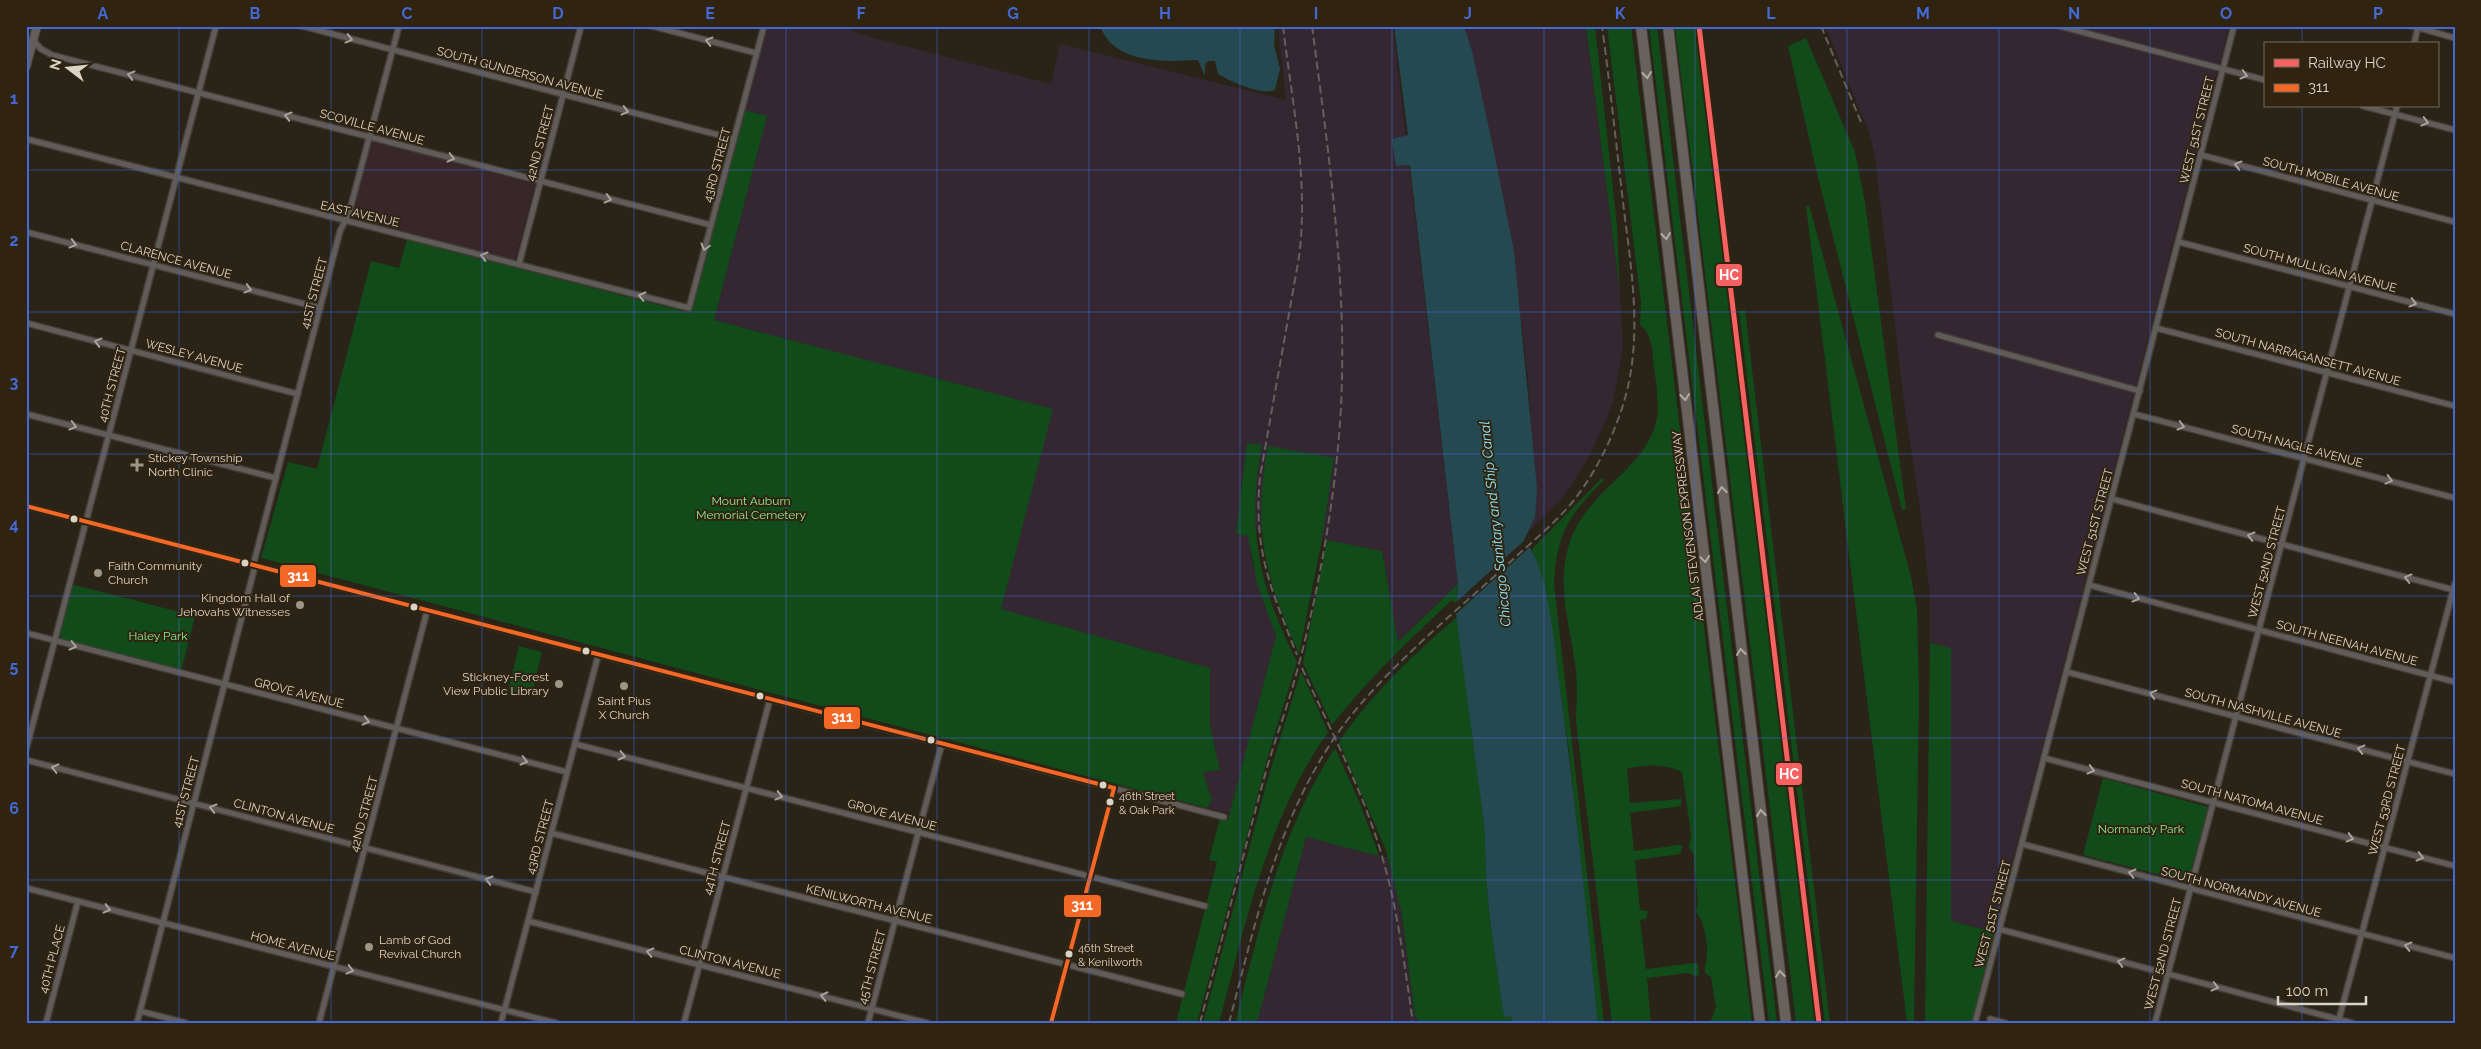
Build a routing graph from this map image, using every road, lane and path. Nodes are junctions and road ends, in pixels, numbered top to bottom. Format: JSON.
{"nodes":[{"id":1,"x":37,"y":26,"type":"edge"},
{"id":2,"x":216,"y":26,"type":"edge"},
{"id":3,"x":302,"y":26,"type":"edge"},
{"id":4,"x":399,"y":26,"type":"edge"},
{"id":5,"x":581,"y":26,"type":"edge"},
{"id":6,"x":652,"y":26,"type":"edge"},
{"id":7,"x":764,"y":26,"type":"edge"},
{"id":8,"x":1641,"y":26,"type":"edge"},
{"id":9,"x":1668,"y":26,"type":"edge"},
{"id":10,"x":2059,"y":26,"type":"edge"},
{"id":11,"x":2234,"y":26,"type":"edge"},
{"id":12,"x":2416,"y":27,"type":"edge"},
{"id":13,"x":2455,"y":38,"type":"edge"},
{"id":14,"x":33,"y":40,"type":"junction"},
{"id":15,"x":2414,"y":42,"type":"edge"},
{"id":16,"x":393,"y":50,"type":"junction"},
{"id":17,"x":756,"y":53,"type":"junction"},
{"id":18,"x":26,"y":66,"type":"edge"},
{"id":19,"x":2223,"y":70,"type":"junction"},
{"id":20,"x":2264,"y":80,"type":"edge"},
{"id":21,"x":199,"y":93,"type":"junction"},
{"id":22,"x":563,"y":95,"type":"junction"},
{"id":23,"x":2372,"y":108,"type":"edge"},
{"id":24,"x":2396,"y":108,"type":"edge"},
{"id":25,"x":2395,"y":114,"type":"junction"},
{"id":26,"x":2455,"y":130,"type":"edge"},
{"id":27,"x":370,"y":137,"type":"junction"},
{"id":28,"x":26,"y":139,"type":"edge"},
{"id":29,"x":734,"y":139,"type":"junction"},
{"id":30,"x":2201,"y":155,"type":"junction"},
{"id":31,"x":176,"y":178,"type":"junction"},
{"id":32,"x":540,"y":181,"type":"junction"},
{"id":33,"x":2373,"y":200,"type":"junction"},
{"id":34,"x":346,"y":220,"type":"junction"},
{"id":35,"x":2455,"y":222,"type":"edge"},
{"id":36,"x":711,"y":225,"type":"junction"},
{"id":37,"x":26,"y":232,"type":"edge"},
{"id":38,"x":2179,"y":242,"type":"junction"},
{"id":39,"x":518,"y":264,"type":"junction"},
{"id":40,"x":154,"y":265,"type":"junction"},
{"id":41,"x":2350,"y":286,"type":"junction"},
{"id":42,"x":320,"y":308,"type":"junction"},
{"id":43,"x":689,"y":308,"type":"joint"},
{"id":44,"x":2455,"y":314,"type":"edge"},
{"id":45,"x":26,"y":323,"type":"edge"},
{"id":46,"x":2156,"y":328,"type":"junction"},
{"id":47,"x":1938,"y":335,"type":"dead end"},
{"id":48,"x":131,"y":350,"type":"junction"},
{"id":49,"x":2328,"y":373,"type":"junction"},
{"id":50,"x":2140,"y":391,"type":"junction"},
{"id":51,"x":298,"y":394,"type":"junction"},
{"id":52,"x":2455,"y":406,"type":"edge"},
{"id":53,"x":26,"y":414,"type":"edge"},
{"id":54,"x":2134,"y":414,"type":"junction"},
{"id":55,"x":109,"y":436,"type":"junction"},
{"id":56,"x":2305,"y":458,"type":"junction"},
{"id":57,"x":276,"y":478,"type":"junction"},
{"id":58,"x":2455,"y":498,"type":"edge"},
{"id":59,"x":2112,"y":499,"type":"junction"},
{"id":60,"x":26,"y":506,"type":"edge"},
{"id":61,"x":86,"y":522,"type":"junction"},
{"id":62,"x":2282,"y":544,"type":"junction"},
{"id":63,"x":254,"y":566,"type":"junction"},
{"id":64,"x":2455,"y":583,"type":"edge"},
{"id":65,"x":2089,"y":585,"type":"junction"},
{"id":66,"x":2454,"y":590,"type":"edge"},
{"id":67,"x":427,"y":611,"type":"junction"},
{"id":68,"x":2260,"y":630,"type":"junction"},
{"id":69,"x":26,"y":634,"type":"edge"},
{"id":70,"x":55,"y":641,"type":"junction"},
{"id":71,"x":598,"y":656,"type":"junction"},
{"id":72,"x":2067,"y":672,"type":"junction"},
{"id":73,"x":2430,"y":676,"type":"junction"},
{"id":74,"x":2455,"y":682,"type":"edge"},
{"id":75,"x":225,"y":684,"type":"junction"},
{"id":76,"x":770,"y":699,"type":"junction"},
{"id":77,"x":2237,"y":716,"type":"junction"},
{"id":78,"x":396,"y":728,"type":"junction"},
{"id":79,"x":942,"y":743,"type":"junction"},
{"id":80,"x":575,"y":744,"type":"junction"},
{"id":81,"x":26,"y":750,"type":"edge"},
{"id":82,"x":2044,"y":758,"type":"junction"},
{"id":83,"x":26,"y":760,"type":"edge"},
{"id":84,"x":2408,"y":761,"type":"junction"},
{"id":85,"x":567,"y":772,"type":"junction"},
{"id":86,"x":2455,"y":774,"type":"edge"},
{"id":87,"x":746,"y":788,"type":"junction"},
{"id":88,"x":1114,"y":788,"type":"junction"},
{"id":89,"x":2214,"y":802,"type":"junction"},
{"id":90,"x":194,"y":803,"type":"junction"},
{"id":91,"x":1224,"y":817,"type":"dead end"},
{"id":92,"x":551,"y":833,"type":"junction"},
{"id":93,"x":918,"y":833,"type":"junction"},
{"id":94,"x":2022,"y":844,"type":"junction"},
{"id":95,"x":365,"y":848,"type":"junction"},
{"id":96,"x":2385,"y":848,"type":"junction"},
{"id":97,"x":2455,"y":866,"type":"edge"},
{"id":98,"x":1090,"y":876,"type":"junction"},
{"id":99,"x":723,"y":877,"type":"junction"},
{"id":100,"x":26,"y":888,"type":"edge"},
{"id":101,"x":2191,"y":889,"type":"junction"},
{"id":102,"x":536,"y":892,"type":"junction"},
{"id":103,"x":78,"y":901,"type":"junction"},
{"id":104,"x":1204,"y":906,"type":"dead end"},
{"id":105,"x":895,"y":920,"type":"junction"},
{"id":106,"x":528,"y":921,"type":"junction"},
{"id":107,"x":163,"y":923,"type":"junction"},
{"id":108,"x":2000,"y":929,"type":"junction"},
{"id":109,"x":2362,"y":934,"type":"junction"},
{"id":110,"x":2455,"y":958,"type":"edge"},
{"id":111,"x":1067,"y":964,"type":"junction"},
{"id":112,"x":700,"y":965,"type":"junction"},
{"id":113,"x":334,"y":966,"type":"junction"},
{"id":114,"x":2168,"y":974,"type":"junction"},
{"id":115,"x":1182,"y":994,"type":"dead end"},
{"id":116,"x":871,"y":1008,"type":"junction"},
{"id":117,"x":504,"y":1010,"type":"junction"},
{"id":118,"x":140,"y":1011,"type":"junction"},
{"id":119,"x":1990,"y":1019,"type":"dead end"},
{"id":120,"x":2338,"y":1021,"type":"edge"},
{"id":121,"x":46,"y":1023,"type":"edge"},
{"id":122,"x":137,"y":1023,"type":"edge"},
{"id":123,"x":186,"y":1023,"type":"edge"},
{"id":124,"x":319,"y":1023,"type":"edge"},
{"id":125,"x":501,"y":1023,"type":"edge"},
{"id":126,"x":556,"y":1023,"type":"edge"},
{"id":127,"x":684,"y":1023,"type":"edge"},
{"id":128,"x":868,"y":1023,"type":"edge"},
{"id":129,"x":927,"y":1023,"type":"edge"},
{"id":130,"x":1052,"y":1023,"type":"edge"},
{"id":131,"x":1760,"y":1023,"type":"edge"},
{"id":132,"x":1786,"y":1023,"type":"edge"},
{"id":133,"x":1975,"y":1023,"type":"edge"},
{"id":134,"x":2005,"y":1023,"type":"edge"},
{"id":135,"x":2155,"y":1023,"type":"edge"},
{"id":136,"x":2352,"y":1023,"type":"edge"}],
"edges":[{"from":1,"to":14,"type":"main road"},
{"from":2,"to":21,"type":"street","name":"40TH STREET"},
{"from":3,"to":16,"type":"street","name":"SOUTH GUNDERSON AVENUE","one_way":true},
{"from":4,"to":16,"type":"street","name":"41ST STREET"},
{"from":5,"to":22,"type":"street","name":"42ND STREET"},
{"from":17,"to":6,"type":"street","one_way":true},
{"from":7,"to":17,"type":"street","name":"43RD STREET"},
{"from":8,"to":131,"type":"highway","name":"ADLAI STEVENSON EXPRESSWAY","one_way":true},
{"from":132,"to":9,"type":"highway","one_way":true},
{"from":10,"to":19,"type":"street"},
{"from":11,"to":19,"type":"street","name":"WEST 51ST STREET"},
{"from":12,"to":13,"type":"street"},
{"from":12,"to":15,"type":"street"},
{"from":14,"to":18,"type":"main road"},
{"from":21,"to":14,"type":"street","name":"SCOVILLE AVENUE","one_way":true},
{"from":16,"to":22,"type":"street","name":"SOUTH GUNDERSON AVENUE"},
{"from":16,"to":27,"type":"street","name":"41ST STREET"},
{"from":17,"to":29,"type":"street","name":"43RD STREET"},
{"from":19,"to":20,"type":"street","one_way":true},
{"from":19,"to":30,"type":"street","name":"WEST 51ST STREET"},
{"from":27,"to":21,"type":"street","name":"SCOVILLE AVENUE","one_way":true},
{"from":21,"to":31,"type":"street","name":"40TH STREET"},
{"from":22,"to":29,"type":"street","name":"SOUTH GUNDERSON AVENUE","one_way":true},
{"from":22,"to":32,"type":"street","name":"42ND STREET"},
{"from":23,"to":25,"type":"street"},
{"from":24,"to":25,"type":"street","name":"WEST 52ND STREET"},
{"from":25,"to":26,"type":"street","one_way":true},
{"from":25,"to":33,"type":"street","name":"WEST 52ND STREET"},
{"from":27,"to":32,"type":"street","name":"SCOVILLE AVENUE","one_way":true},
{"from":27,"to":34,"type":"street","name":"41ST STREET"},
{"from":28,"to":31,"type":"street","name":"EAST AVENUE"},
{"from":29,"to":36,"type":"street","name":"43RD STREET"},
{"from":33,"to":30,"type":"street","name":"SOUTH MOBILE AVENUE","one_way":true},
{"from":30,"to":38,"type":"street","name":"WEST 51ST STREET"},
{"from":31,"to":34,"type":"street","name":"EAST AVENUE"},
{"from":31,"to":40,"type":"street","name":"40TH STREET"},
{"from":32,"to":36,"type":"street","name":"SCOVILLE AVENUE","one_way":true},
{"from":32,"to":39,"type":"street","name":"42ND STREET"},
{"from":33,"to":35,"type":"street","name":"SOUTH MOBILE AVENUE"},
{"from":33,"to":41,"type":"street","name":"WEST 52ND STREET"},
{"from":39,"to":34,"type":"street","name":"EAST AVENUE","one_way":true},
{"from":34,"to":42,"type":"street","name":"41ST STREET"},
{"from":36,"to":43,"type":"street","name":"43RD STREET","one_way":true},
{"from":37,"to":40,"type":"street","name":"CLARENCE AVENUE","one_way":true},
{"from":38,"to":41,"type":"street","name":"SOUTH MULLIGAN AVENUE"},
{"from":38,"to":46,"type":"street","name":"WEST 51ST STREET"},
{"from":43,"to":39,"type":"street","name":"EAST AVENUE","one_way":true},
{"from":40,"to":42,"type":"street","name":"CLARENCE AVENUE","one_way":true},
{"from":40,"to":48,"type":"street","name":"40TH STREET"},
{"from":41,"to":44,"type":"street","name":"SOUTH MULLIGAN AVENUE","one_way":true},
{"from":41,"to":49,"type":"street","name":"WEST 52ND STREET"},
{"from":42,"to":51,"type":"street","name":"41ST STREET"},
{"from":48,"to":45,"type":"street","name":"WESLEY AVENUE","one_way":true},
{"from":46,"to":49,"type":"street","name":"SOUTH NARRAGANSETT AVENUE"},
{"from":46,"to":50,"type":"street","name":"WEST 51ST STREET"},
{"from":47,"to":50,"type":"street"},
{"from":48,"to":51,"type":"street","name":"WESLEY AVENUE"},
{"from":48,"to":55,"type":"street","name":"40TH STREET"},
{"from":49,"to":52,"type":"street","name":"SOUTH NARRAGANSETT AVENUE"},
{"from":49,"to":56,"type":"street","name":"WEST 52ND STREET"},
{"from":50,"to":54,"type":"street","name":"WEST 51ST STREET"},
{"from":51,"to":57,"type":"street","name":"41ST STREET"},
{"from":53,"to":55,"type":"street","one_way":true},
{"from":54,"to":56,"type":"street","name":"SOUTH NAGLE AVENUE","one_way":true},
{"from":54,"to":59,"type":"street","name":"WEST 51ST STREET"},
{"from":55,"to":57,"type":"street"},
{"from":55,"to":61,"type":"street","name":"40TH STREET"},
{"from":56,"to":58,"type":"street","name":"SOUTH NAGLE AVENUE","one_way":true},
{"from":56,"to":62,"type":"street","name":"WEST 52ND STREET"},
{"from":57,"to":63,"type":"street","name":"41ST STREET"},
{"from":62,"to":59,"type":"street","one_way":true},
{"from":59,"to":65,"type":"street","name":"WEST 51ST STREET"},
{"from":60,"to":61,"type":"street"},
{"from":61,"to":63,"type":"street"},
{"from":61,"to":70,"type":"street","name":"40TH STREET"},
{"from":66,"to":62,"type":"street","one_way":true},
{"from":62,"to":68,"type":"street","name":"WEST 52ND STREET"},
{"from":63,"to":67,"type":"street"},
{"from":63,"to":75,"type":"street","name":"41ST STREET"},
{"from":64,"to":66,"type":"street","name":"WEST 53RD STREET"},
{"from":65,"to":68,"type":"street","name":"SOUTH NEENAH AVENUE","one_way":true},
{"from":65,"to":72,"type":"street","name":"WEST 51ST STREET"},
{"from":66,"to":73,"type":"street","name":"WEST 53RD STREET"},
{"from":67,"to":71,"type":"street"},
{"from":67,"to":78,"type":"street","name":"42ND STREET"},
{"from":68,"to":73,"type":"street","name":"SOUTH NEENAH AVENUE"},
{"from":68,"to":77,"type":"street","name":"WEST 52ND STREET"},
{"from":69,"to":70,"type":"street","name":"GROVE AVENUE"},
{"from":70,"to":75,"type":"street","name":"GROVE AVENUE","one_way":true},
{"from":70,"to":81,"type":"street","name":"40TH STREET"},
{"from":71,"to":76,"type":"street"},
{"from":71,"to":80,"type":"street","name":"43RD STREET"},
{"from":77,"to":72,"type":"street","name":"SOUTH NASHVILLE AVENUE","one_way":true},
{"from":72,"to":82,"type":"street","name":"WEST 51ST STREET"},
{"from":73,"to":74,"type":"street","name":"SOUTH NEENAH AVENUE"},
{"from":73,"to":84,"type":"street","name":"WEST 53RD STREET"},
{"from":75,"to":78,"type":"street","name":"GROVE AVENUE","one_way":true},
{"from":75,"to":90,"type":"street","name":"41ST STREET"},
{"from":76,"to":79,"type":"street"},
{"from":76,"to":87,"type":"street","name":"44TH STREET"},
{"from":84,"to":77,"type":"street","name":"SOUTH NASHVILLE AVENUE","one_way":true},
{"from":77,"to":89,"type":"street","name":"WEST 52ND STREET"},
{"from":78,"to":85,"type":"street","name":"GROVE AVENUE","one_way":true},
{"from":78,"to":95,"type":"street","name":"42ND STREET"},
{"from":79,"to":88,"type":"street"},
{"from":79,"to":93,"type":"street","name":"45TH STREET"},
{"from":80,"to":85,"type":"street","name":"43RD STREET"},
{"from":80,"to":87,"type":"street","name":"GROVE AVENUE","one_way":true},
{"from":82,"to":89,"type":"street","name":"SOUTH NATOMA AVENUE","one_way":true},
{"from":82,"to":94,"type":"street","name":"WEST 51ST STREET"},
{"from":90,"to":83,"type":"street","name":"CLINTON AVENUE","one_way":true},
{"from":84,"to":86,"type":"street","name":"SOUTH NASHVILLE AVENUE"},
{"from":84,"to":96,"type":"street","name":"WEST 53RD STREET"},
{"from":85,"to":92,"type":"street","name":"43RD STREET"},
{"from":87,"to":93,"type":"street","name":"GROVE AVENUE","one_way":true},
{"from":87,"to":99,"type":"street","name":"44TH STREET"},
{"from":88,"to":91,"type":"street"},
{"from":88,"to":98,"type":"street"},
{"from":89,"to":96,"type":"street","name":"SOUTH NATOMA AVENUE","one_way":true},
{"from":89,"to":101,"type":"street","name":"WEST 52ND STREET"},
{"from":95,"to":90,"type":"street","name":"CLINTON AVENUE","one_way":true},
{"from":90,"to":107,"type":"street","name":"41ST STREET"},
{"from":92,"to":99,"type":"street","name":"KENILWORTH AVENUE"},
{"from":92,"to":102,"type":"street","name":"43RD STREET"},
{"from":93,"to":98,"type":"street","name":"GROVE AVENUE"},
{"from":93,"to":105,"type":"street","name":"45TH STREET"},
{"from":101,"to":94,"type":"street","name":"SOUTH NORMANDY AVENUE","one_way":true},
{"from":94,"to":108,"type":"street","name":"WEST 51ST STREET"},
{"from":102,"to":95,"type":"street","name":"CLINTON AVENUE","one_way":true},
{"from":95,"to":113,"type":"street","name":"42ND STREET"},
{"from":96,"to":97,"type":"street","name":"SOUTH NATOMA AVENUE","one_way":true},
{"from":96,"to":109,"type":"street","name":"WEST 53RD STREET"},
{"from":98,"to":104,"type":"street","name":"GROVE AVENUE"},
{"from":98,"to":111,"type":"street"},
{"from":99,"to":105,"type":"street","name":"KENILWORTH AVENUE"},
{"from":99,"to":112,"type":"street","name":"44TH STREET"},
{"from":100,"to":103,"type":"street","name":"HOME AVENUE"},
{"from":101,"to":109,"type":"street","name":"SOUTH NORMANDY AVENUE"},
{"from":101,"to":114,"type":"street","name":"WEST 52ND STREET"},
{"from":102,"to":106,"type":"street","name":"43RD STREET"},
{"from":103,"to":107,"type":"street","name":"HOME AVENUE","one_way":true},
{"from":103,"to":121,"type":"street","name":"40TH PLACE"},
{"from":105,"to":111,"type":"street","name":"KENILWORTH AVENUE"},
{"from":105,"to":116,"type":"street","name":"45TH STREET"},
{"from":112,"to":106,"type":"street","name":"CLINTON AVENUE","one_way":true},
{"from":106,"to":117,"type":"street","name":"43RD STREET"},
{"from":107,"to":113,"type":"street","name":"HOME AVENUE"},
{"from":107,"to":118,"type":"street","name":"41ST STREET"},
{"from":114,"to":108,"type":"street","one_way":true},
{"from":108,"to":133,"type":"street","name":"WEST 51ST STREET"},
{"from":110,"to":109,"type":"street","name":"SOUTH NORMANDY AVENUE","one_way":true},
{"from":109,"to":120,"type":"street","name":"WEST 53RD STREET"},
{"from":111,"to":115,"type":"street","name":"KENILWORTH AVENUE"},
{"from":111,"to":130,"type":"street"},
{"from":116,"to":112,"type":"street","name":"CLINTON AVENUE","one_way":true},
{"from":112,"to":127,"type":"street","name":"44TH STREET"},
{"from":113,"to":117,"type":"street","name":"HOME AVENUE","one_way":true},
{"from":113,"to":124,"type":"street","name":"42ND STREET"},
{"from":114,"to":120,"type":"street","one_way":true},
{"from":114,"to":135,"type":"street","name":"WEST 52ND STREET"},
{"from":116,"to":128,"type":"street","name":"45TH STREET"},
{"from":116,"to":129,"type":"street","name":"CLINTON AVENUE"},
{"from":117,"to":125,"type":"street","name":"43RD STREET"},
{"from":117,"to":126,"type":"street","name":"HOME AVENUE"},
{"from":118,"to":122,"type":"street","name":"41ST STREET"},
{"from":118,"to":123,"type":"street"},
{"from":119,"to":134,"type":"street"},
{"from":120,"to":136,"type":"street"}]}
